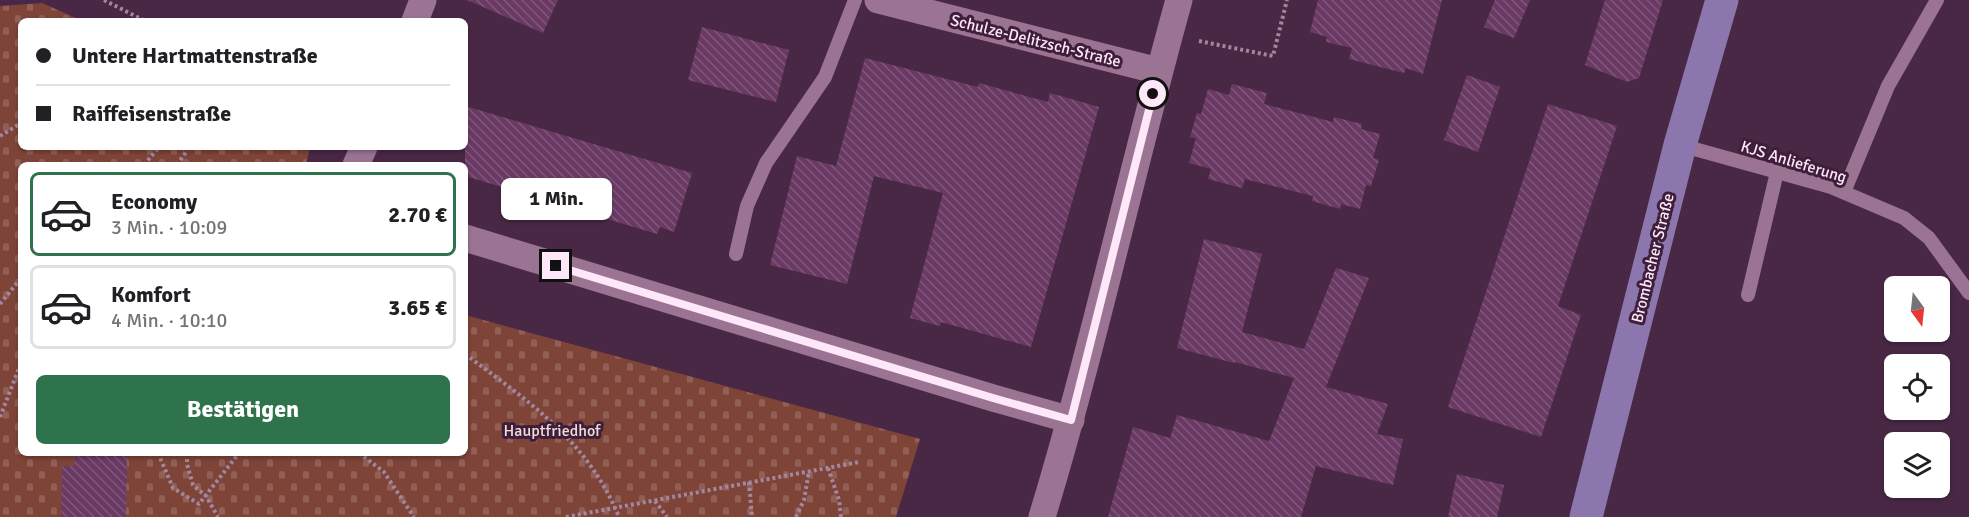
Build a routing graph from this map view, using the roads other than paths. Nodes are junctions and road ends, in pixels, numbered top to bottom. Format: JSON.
{"nodes":[{"id":1,"x":423,"y":0,"type":"edge"},
{"id":2,"x":855,"y":0,"type":"edge"},
{"id":3,"x":878,"y":0,"type":"edge"},
{"id":4,"x":1179,"y":0,"type":"edge"},
{"id":5,"x":1722,"y":0,"type":"edge"},
{"id":6,"x":1937,"y":0,"type":"edge"},
{"id":7,"x":416,"y":18,"type":"edge"},
{"id":8,"x":1159,"y":71,"type":"junction"},
{"id":9,"x":1680,"y":146,"type":"junction"},
{"id":10,"x":1777,"y":172,"type":"junction"},
{"id":11,"x":1844,"y":192,"type":"junction"},
{"id":12,"x":468,"y":239,"type":"edge"},
{"id":13,"x":736,"y":254,"type":"dead end"},
{"id":14,"x":1969,"y":293,"type":"edge"},
{"id":15,"x":1748,"y":296,"type":"dead end"},
{"id":16,"x":1071,"y":420,"type":"junction"},
{"id":17,"x":1042,"y":517,"type":"edge"},
{"id":18,"x":1586,"y":517,"type":"edge"}],
"edges":[{"from":1,"to":7,"type":"street"},
{"from":2,"to":13,"type":"lane"},
{"from":3,"to":8,"type":"street","name":"Schulze-Delitzsch-Straße"},
{"from":4,"to":8,"type":"street"},
{"from":5,"to":9,"type":"main road","name":"Brombacher Straße"},
{"from":6,"to":11,"type":"lane"},
{"from":8,"to":16,"type":"street"},
{"from":9,"to":10,"type":"lane","name":"KJS Anlieferung"},
{"from":9,"to":18,"type":"main road","name":"Brombacher Straße"},
{"from":10,"to":11,"type":"lane","name":"KJS Anlieferung"},
{"from":10,"to":15,"type":"lane"},
{"from":11,"to":14,"type":"lane","name":"KJS Anlieferung"},
{"from":12,"to":16,"type":"street"},
{"from":16,"to":17,"type":"street"}]}
